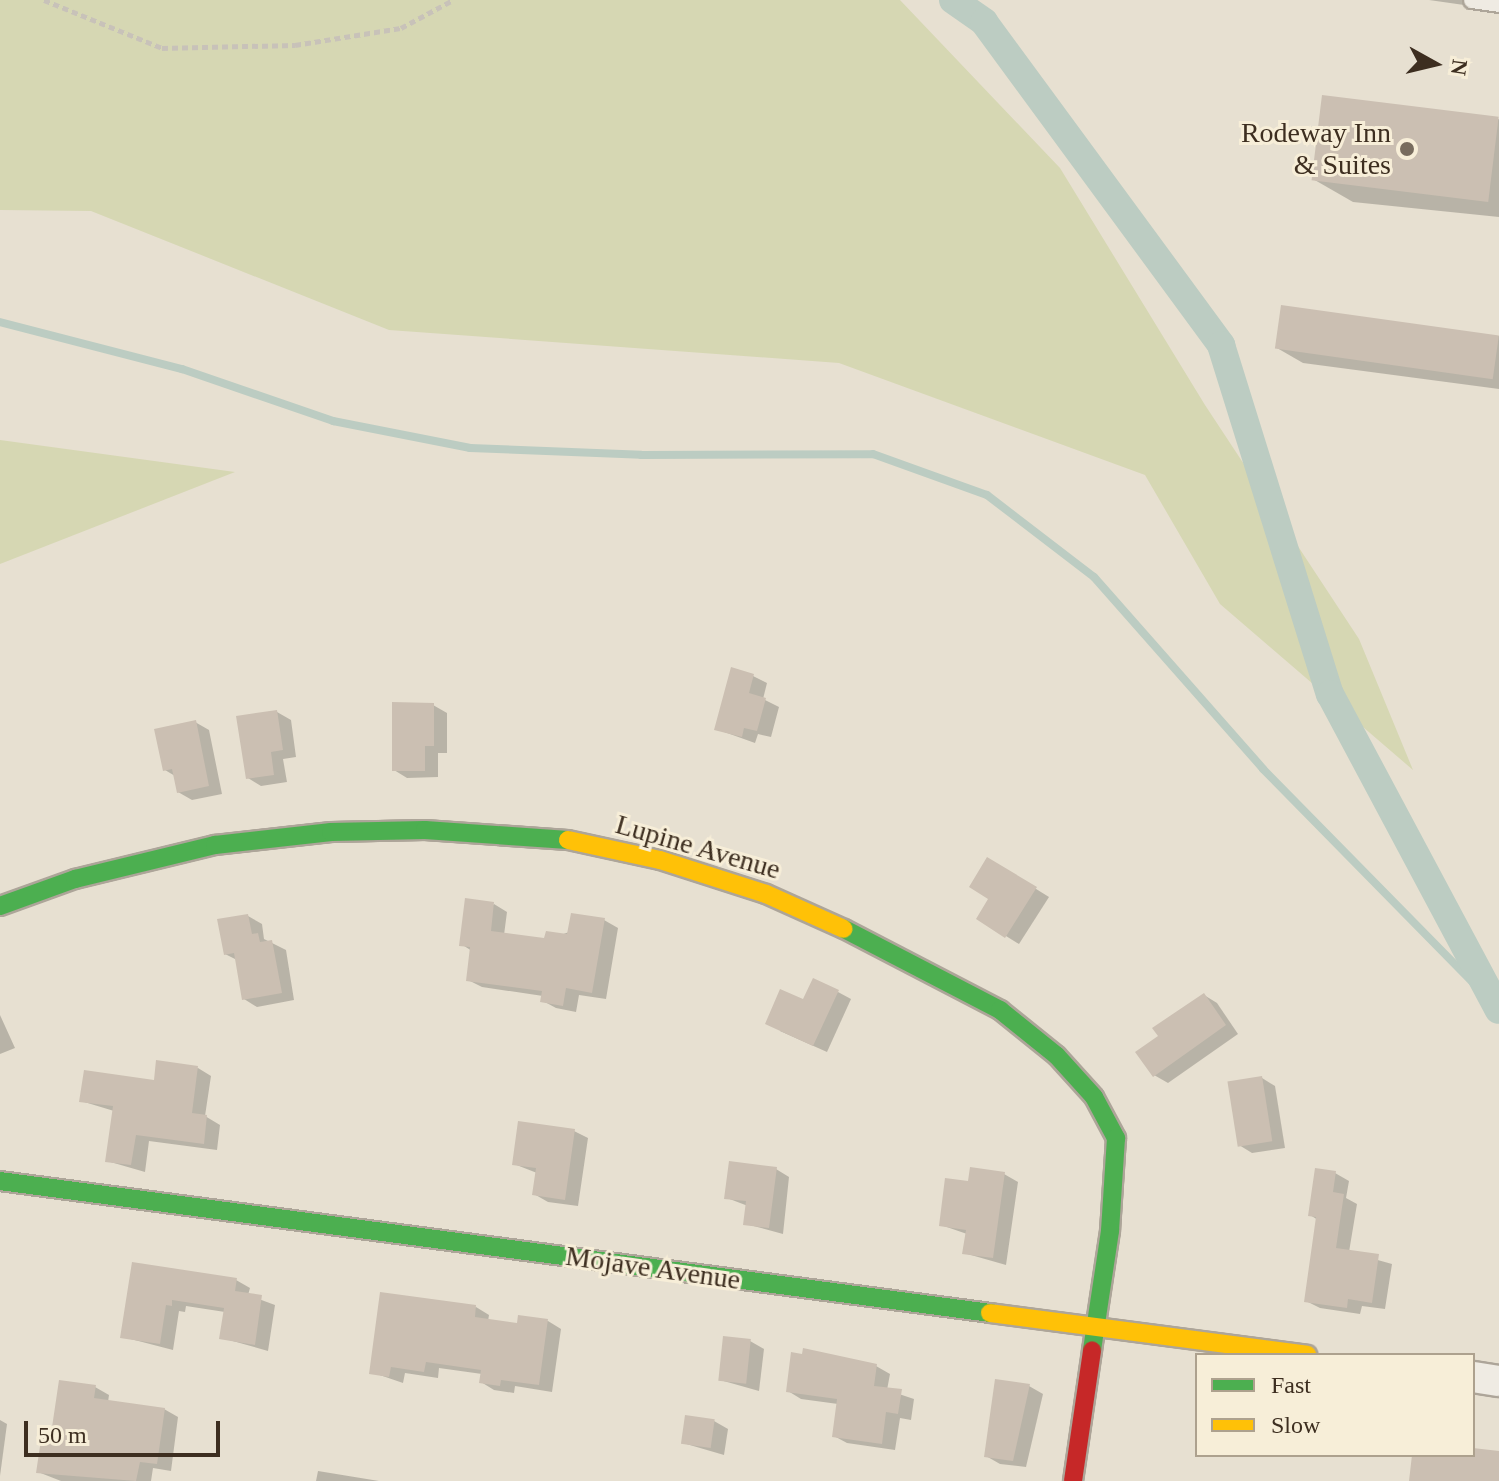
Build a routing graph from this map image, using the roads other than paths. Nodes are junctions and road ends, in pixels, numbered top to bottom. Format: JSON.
{"nodes":[{"id":1,"x":1472,"y":0,"type":"edge"},
{"id":2,"x":1499,"y":4,"type":"edge"},
{"id":3,"x":0,"y":906,"type":"edge"},
{"id":4,"x":0,"y":1181,"type":"edge"},
{"id":5,"x":1096,"y":1327,"type":"junction"},
{"id":6,"x":1292,"y":1353,"type":"edge"},
{"id":7,"x":1475,"y":1377,"type":"edge"},
{"id":8,"x":1499,"y":1381,"type":"edge"},
{"id":9,"x":1073,"y":1481,"type":"edge"}],
"edges":[{"from":1,"to":2,"type":"lane"},
{"from":3,"to":5,"type":"street","name":"Lupine Avenue"},
{"from":4,"to":5,"type":"street","name":"Mojave Avenue"},
{"from":5,"to":6,"type":"street","name":"Mojave Avenue"},
{"from":5,"to":9,"type":"street","name":"Lupine Avenue"},
{"from":7,"to":8,"type":"street"}]}
